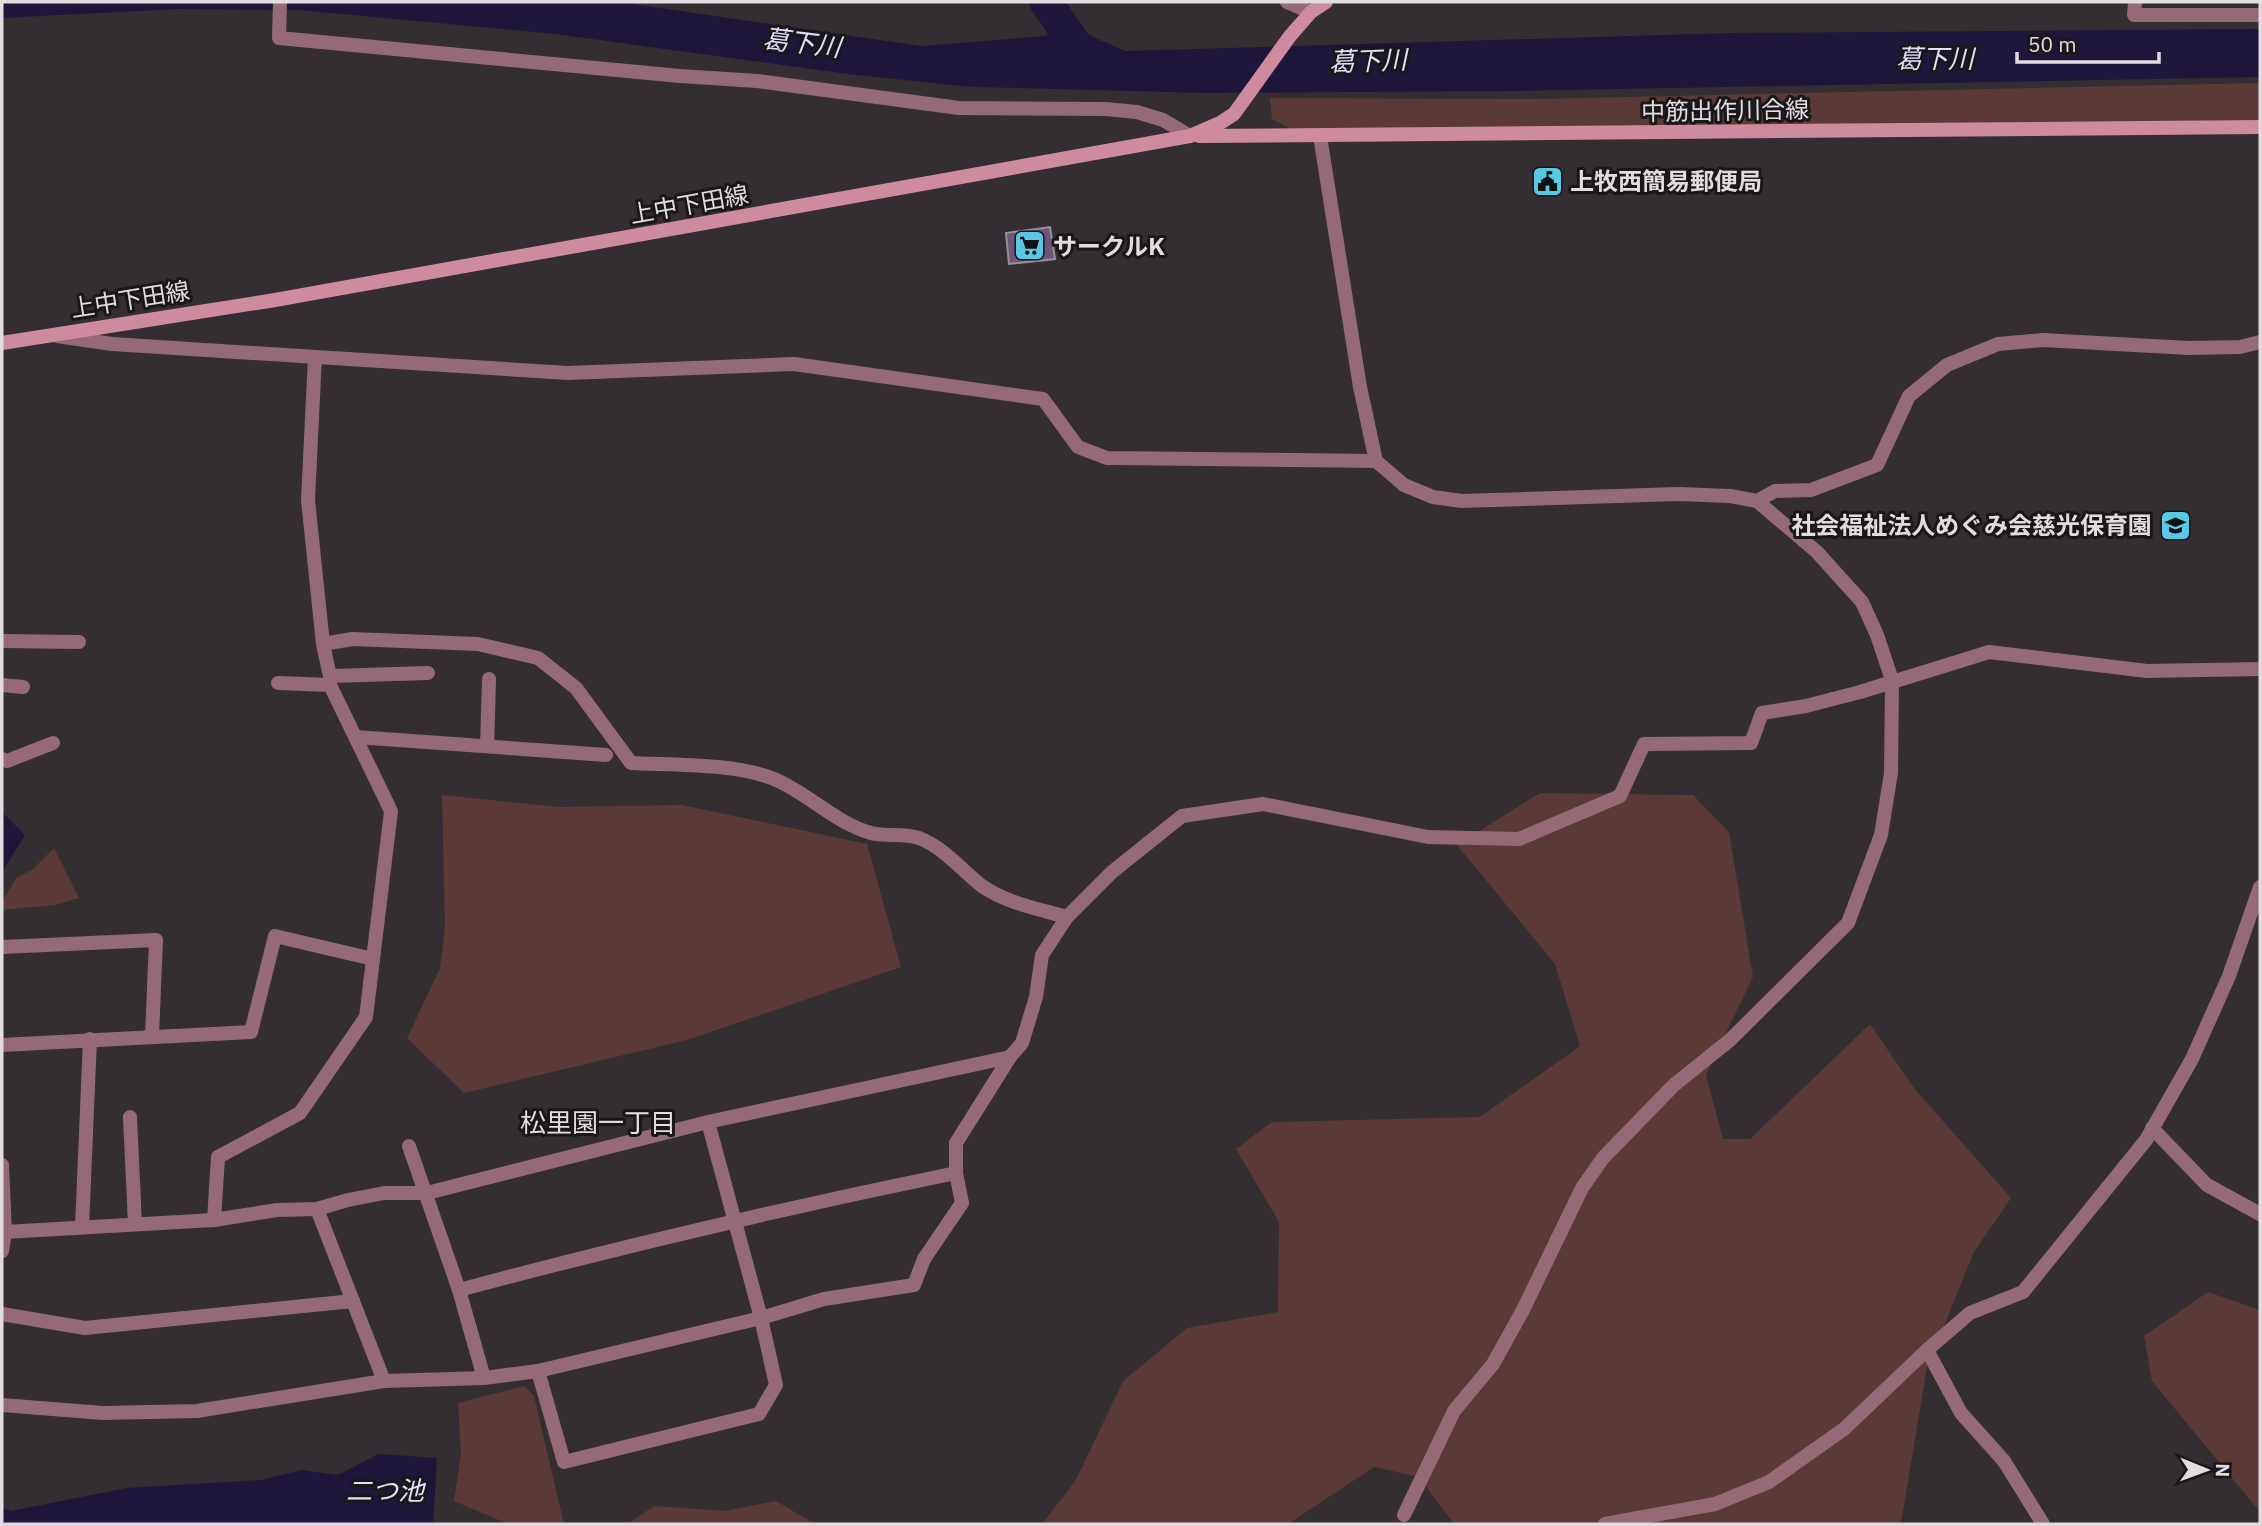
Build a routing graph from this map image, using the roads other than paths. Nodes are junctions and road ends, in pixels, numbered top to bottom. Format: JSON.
{"nodes":[{"id":1,"x":1287,"y":2,"type":"edge"},
{"id":2,"x":1326,"y":2,"type":"edge"},
{"id":3,"x":2135,"y":2,"type":"edge"},
{"id":4,"x":279,"y":9,"type":"edge"},
{"id":5,"x":1311,"y":12,"type":"junction"},
{"id":6,"x":2260,"y":15,"type":"edge"},
{"id":7,"x":2260,"y":127,"type":"edge"},
{"id":8,"x":1190,"y":136,"type":"junction"},
{"id":9,"x":1320,"y":136,"type":"junction"},
{"id":10,"x":50,"y":335,"type":"junction"},
{"id":11,"x":2260,"y":342,"type":"edge"},
{"id":12,"x":2,"y":343,"type":"edge"},
{"id":13,"x":315,"y":357,"type":"junction"},
{"id":14,"x":1376,"y":461,"type":"junction"},
{"id":15,"x":1757,"y":502,"type":"junction"},
{"id":16,"x":2,"y":641,"type":"edge"},
{"id":17,"x":79,"y":642,"type":"dead end"},
{"id":18,"x":323,"y":644,"type":"junction"},
{"id":19,"x":2260,"y":669,"type":"edge"},
{"id":20,"x":428,"y":673,"type":"dead end"},
{"id":21,"x":489,"y":679,"type":"dead end"},
{"id":22,"x":330,"y":680,"type":"junction"},
{"id":23,"x":1892,"y":680,"type":"junction"},
{"id":24,"x":278,"y":682,"type":"dead end"},
{"id":25,"x":2,"y":685,"type":"edge"},
{"id":26,"x":23,"y":687,"type":"dead end"},
{"id":27,"x":356,"y":737,"type":"junction"},
{"id":28,"x":53,"y":743,"type":"dead end"},
{"id":29,"x":487,"y":746,"type":"junction"},
{"id":30,"x":606,"y":755,"type":"dead end"},
{"id":31,"x":2,"y":759,"type":"edge"},
{"id":32,"x":2260,"y":887,"type":"edge"},
{"id":33,"x":1067,"y":917,"type":"junction"},
{"id":34,"x":2,"y":947,"type":"edge"},
{"id":35,"x":373,"y":960,"type":"junction"},
{"id":36,"x":152,"y":1036,"type":"junction"},
{"id":37,"x":90,"y":1039,"type":"junction"},
{"id":38,"x":2,"y":1045,"type":"edge"},
{"id":39,"x":1010,"y":1057,"type":"junction"},
{"id":40,"x":130,"y":1117,"type":"dead end"},
{"id":41,"x":708,"y":1122,"type":"junction"},
{"id":42,"x":2152,"y":1128,"type":"junction"},
{"id":43,"x":409,"y":1146,"type":"dead end"},
{"id":44,"x":2,"y":1165,"type":"edge"},
{"id":45,"x":956,"y":1173,"type":"junction"},
{"id":46,"x":426,"y":1193,"type":"junction"},
{"id":47,"x":317,"y":1209,"type":"junction"},
{"id":48,"x":2260,"y":1214,"type":"edge"},
{"id":49,"x":214,"y":1220,"type":"junction"},
{"id":50,"x":735,"y":1221,"type":"junction"},
{"id":51,"x":135,"y":1224,"type":"junction"},
{"id":52,"x":82,"y":1227,"type":"junction"},
{"id":53,"x":5,"y":1233,"type":"junction"},
{"id":54,"x":2,"y":1251,"type":"edge"},
{"id":55,"x":460,"y":1290,"type":"junction"},
{"id":56,"x":353,"y":1301,"type":"junction"},
{"id":57,"x":2,"y":1314,"type":"edge"},
{"id":58,"x":761,"y":1318,"type":"junction"},
{"id":59,"x":1927,"y":1350,"type":"junction"},
{"id":60,"x":538,"y":1371,"type":"junction"},
{"id":61,"x":484,"y":1378,"type":"junction"},
{"id":62,"x":384,"y":1381,"type":"junction"},
{"id":63,"x":2,"y":1405,"type":"edge"},
{"id":64,"x":1404,"y":1516,"type":"dead end"},
{"id":65,"x":1605,"y":1524,"type":"edge"},
{"id":66,"x":2042,"y":1524,"type":"edge"}],
"edges":[{"from":1,"to":5,"type":"street"},
{"from":2,"to":5,"type":"main road","name":"上中下田線"},
{"from":3,"to":6,"type":"street"},
{"from":4,"to":8,"type":"street"},
{"from":5,"to":8,"type":"main road","name":"上中下田線"},
{"from":7,"to":9,"type":"main road","name":"中筋出作川合線"},
{"from":8,"to":9,"type":"main road","name":"中筋出作川合線"},
{"from":8,"to":10,"type":"main road","name":"上中下田線"},
{"from":9,"to":14,"type":"street"},
{"from":10,"to":12,"type":"main road","name":"上中下田線"},
{"from":10,"to":13,"type":"street"},
{"from":11,"to":15,"type":"street"},
{"from":13,"to":14,"type":"street"},
{"from":13,"to":18,"type":"street"},
{"from":14,"to":15,"type":"street"},
{"from":15,"to":23,"type":"street"},
{"from":16,"to":17,"type":"street"},
{"from":18,"to":22,"type":"street"},
{"from":18,"to":33,"type":"street"},
{"from":19,"to":23,"type":"street"},
{"from":20,"to":22,"type":"street"},
{"from":21,"to":29,"type":"street"},
{"from":22,"to":24,"type":"street"},
{"from":22,"to":27,"type":"street"},
{"from":23,"to":33,"type":"street"},
{"from":23,"to":64,"type":"street"},
{"from":25,"to":26,"type":"street"},
{"from":27,"to":29,"type":"street"},
{"from":27,"to":35,"type":"street"},
{"from":28,"to":31,"type":"street"},
{"from":29,"to":30,"type":"street"},
{"from":32,"to":42,"type":"street"},
{"from":33,"to":39,"type":"street"},
{"from":34,"to":36,"type":"street"},
{"from":35,"to":36,"type":"street"},
{"from":35,"to":49,"type":"street"},
{"from":36,"to":37,"type":"street"},
{"from":37,"to":38,"type":"street"},
{"from":37,"to":52,"type":"street"},
{"from":39,"to":41,"type":"street"},
{"from":39,"to":45,"type":"street"},
{"from":40,"to":51,"type":"street"},
{"from":41,"to":46,"type":"street"},
{"from":41,"to":50,"type":"street"},
{"from":42,"to":48,"type":"street"},
{"from":42,"to":59,"type":"street"},
{"from":43,"to":46,"type":"street"},
{"from":44,"to":53,"type":"street"},
{"from":45,"to":50,"type":"street"},
{"from":45,"to":58,"type":"street"},
{"from":46,"to":47,"type":"street"},
{"from":46,"to":55,"type":"street"},
{"from":47,"to":49,"type":"street"},
{"from":47,"to":56,"type":"street"},
{"from":49,"to":51,"type":"street"},
{"from":50,"to":55,"type":"street"},
{"from":50,"to":58,"type":"street"},
{"from":51,"to":52,"type":"street"},
{"from":52,"to":53,"type":"street"},
{"from":53,"to":54,"type":"street"},
{"from":55,"to":61,"type":"street"},
{"from":56,"to":57,"type":"street"},
{"from":56,"to":62,"type":"street"},
{"from":58,"to":60,"type":"street"},
{"from":58,"to":60,"type":"street"},
{"from":59,"to":65,"type":"street"},
{"from":59,"to":66,"type":"street"},
{"from":60,"to":61,"type":"street"},
{"from":61,"to":62,"type":"street"},
{"from":62,"to":63,"type":"street"}]}
